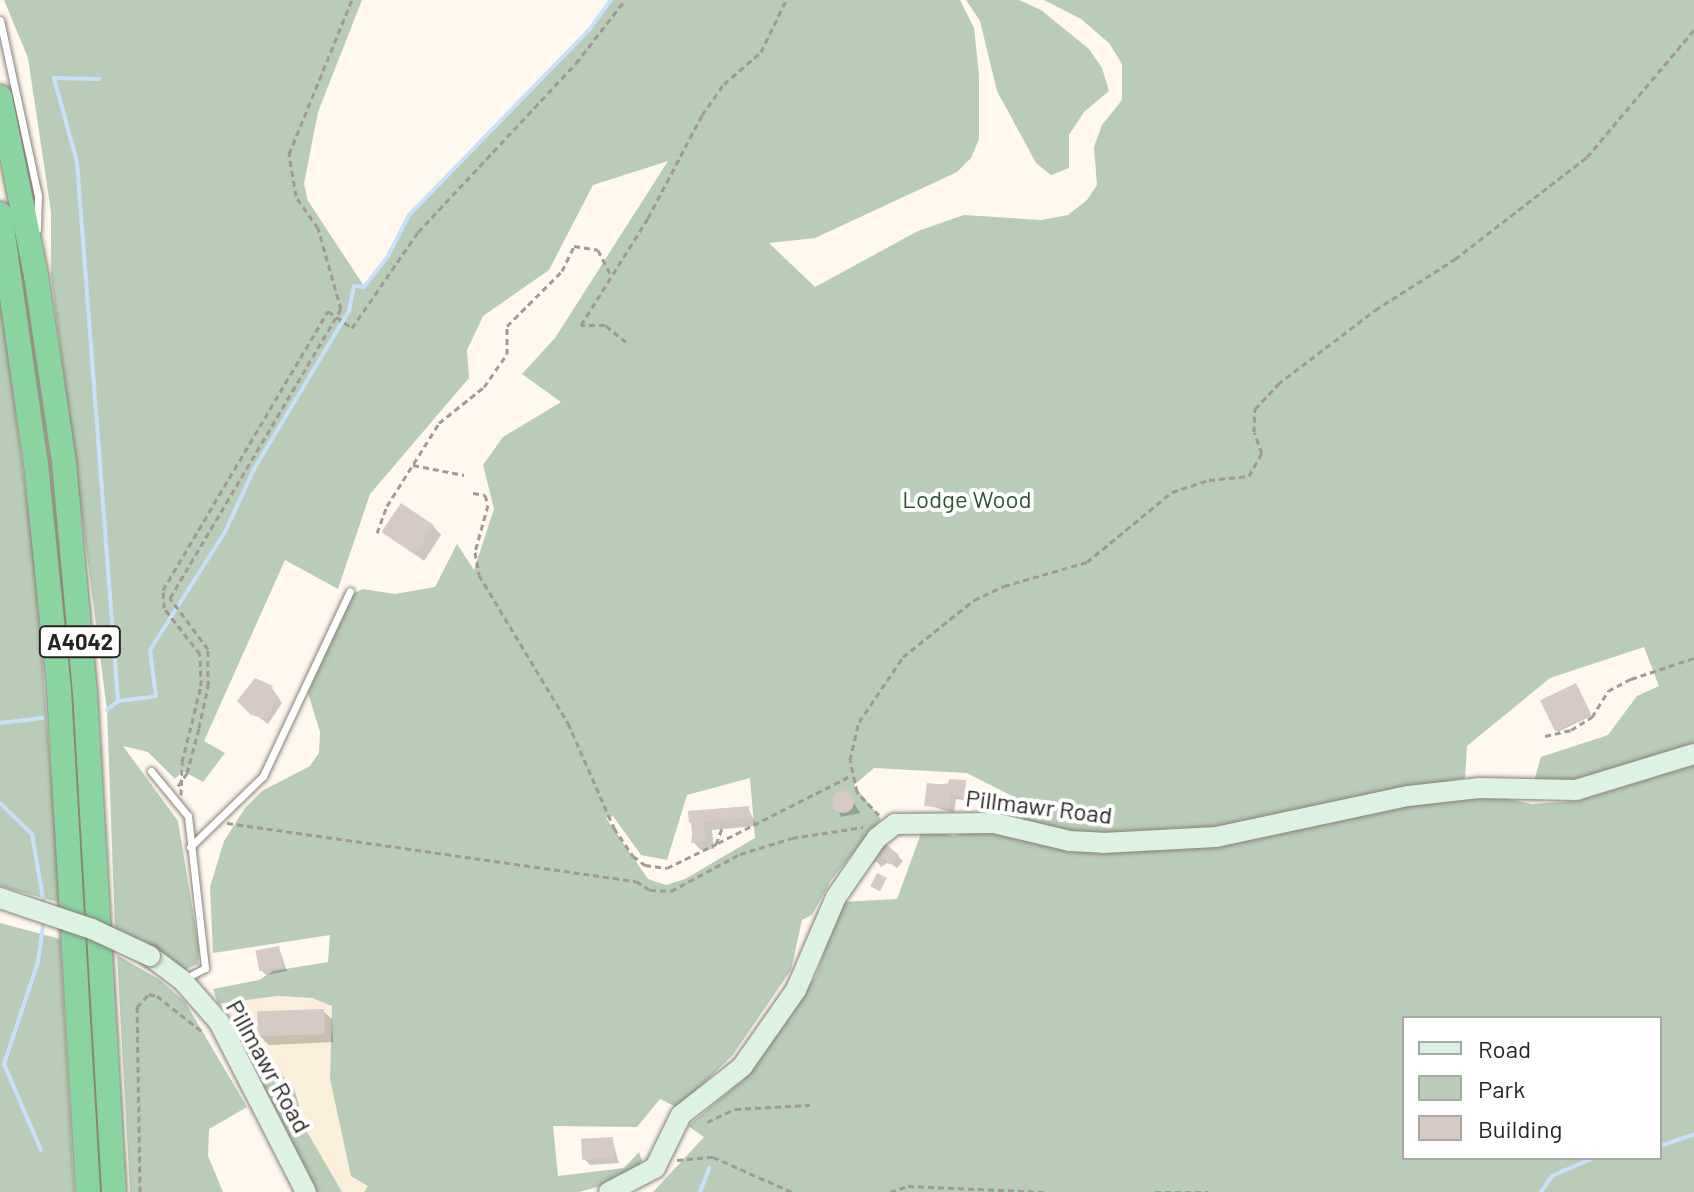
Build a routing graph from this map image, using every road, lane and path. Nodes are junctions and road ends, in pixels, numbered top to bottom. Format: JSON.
{"nodes":[{"id":1,"x":352,"y":0,"type":"edge"},
{"id":2,"x":625,"y":0,"type":"edge"},
{"id":3,"x":786,"y":0,"type":"edge"},
{"id":4,"x":0,"y":20,"type":"edge"},
{"id":5,"x":1694,"y":30,"type":"edge"},
{"id":6,"x":0,"y":97,"type":"edge"},
{"id":7,"x":0,"y":214,"type":"edge"},
{"id":8,"x":36,"y":275,"type":"junction"},
{"id":9,"x":611,"y":276,"type":"junction"},
{"id":10,"x":336,"y":317,"type":"junction"},
{"id":11,"x":626,"y":342,"type":"dead end"},
{"id":12,"x":413,"y":464,"type":"junction"},
{"id":13,"x":464,"y":475,"type":"dead end"},
{"id":14,"x":473,"y":493,"type":"dead end"},
{"id":15,"x":377,"y":533,"type":"dead end"},
{"id":16,"x":350,"y":591,"type":"dead end"},
{"id":17,"x":1694,"y":658,"type":"edge"},
{"id":18,"x":1545,"y":736,"type":"dead end"},
{"id":19,"x":1694,"y":754,"type":"edge"},
{"id":20,"x":151,"y":771,"type":"dead end"},
{"id":21,"x":850,"y":776,"type":"junction"},
{"id":22,"x":184,"y":779,"type":"junction"},
{"id":23,"x":171,"y":795,"type":"junction"},
{"id":24,"x":187,"y":802,"type":"dead end"},
{"id":25,"x":881,"y":819,"type":"dead end"},
{"id":26,"x":218,"y":821,"type":"junction"},
{"id":27,"x":723,"y":826,"type":"dead end"},
{"id":28,"x":868,"y":826,"type":"dead end"},
{"id":29,"x":716,"y":844,"type":"junction"},
{"id":30,"x":190,"y":847,"type":"junction"},
{"id":31,"x":0,"y":898,"type":"edge"},
{"id":32,"x":182,"y":980,"type":"junction"},
{"id":33,"x":206,"y":1035,"type":"dead end"},
{"id":34,"x":810,"y":1105,"type":"dead end"},
{"id":35,"x":707,"y":1122,"type":"dead end"},
{"id":36,"x":671,"y":1161,"type":"dead end"},
{"id":37,"x":88,"y":1192,"type":"edge"},
{"id":38,"x":114,"y":1192,"type":"edge"},
{"id":39,"x":140,"y":1192,"type":"edge"},
{"id":40,"x":306,"y":1192,"type":"edge"},
{"id":41,"x":609,"y":1192,"type":"edge"},
{"id":42,"x":792,"y":1192,"type":"edge"},
{"id":43,"x":890,"y":1192,"type":"edge"},
{"id":44,"x":1044,"y":1192,"type":"edge"},
{"id":45,"x":1155,"y":1192,"type":"edge"},
{"id":46,"x":1208,"y":1192,"type":"edge"}],
"edges":[{"from":1,"to":10,"type":"path"},
{"from":2,"to":10,"type":"path"},
{"from":3,"to":9,"type":"path"},
{"from":4,"to":8,"type":"lane"},
{"from":5,"to":21,"type":"path"},
{"from":6,"to":8,"type":"highway","number":"A4042"},
{"from":7,"to":37,"type":"highway","number":"A4042"},
{"from":8,"to":38,"type":"highway","number":"A4042"},
{"from":9,"to":11,"type":"path"},
{"from":9,"to":12,"type":"path"},
{"from":10,"to":22,"type":"path"},
{"from":10,"to":22,"type":"path"},
{"from":12,"to":13,"type":"path"},
{"from":12,"to":15,"type":"path"},
{"from":14,"to":29,"type":"path"},
{"from":16,"to":26,"type":"lane"},
{"from":17,"to":18,"type":"path"},
{"from":19,"to":41,"type":"street","name":"Pillmawr Road"},
{"from":20,"to":23,"type":"lane"},
{"from":21,"to":25,"type":"path"},
{"from":21,"to":29,"type":"path"},
{"from":22,"to":23,"type":"path"},
{"from":22,"to":24,"type":"path"},
{"from":23,"to":30,"type":"lane"},
{"from":26,"to":28,"type":"path"},
{"from":26,"to":30,"type":"lane"},
{"from":27,"to":29,"type":"path"},
{"from":30,"to":32,"type":"lane"},
{"from":31,"to":32,"type":"street","name":"Pillmawr Road","bridge":true},
{"from":32,"to":40,"type":"street","name":"Pillmawr Road"},
{"from":33,"to":39,"type":"path"},
{"from":34,"to":35,"type":"path"},
{"from":36,"to":42,"type":"path"},
{"from":43,"to":44,"type":"path"},
{"from":45,"to":46,"type":"path"}]}
